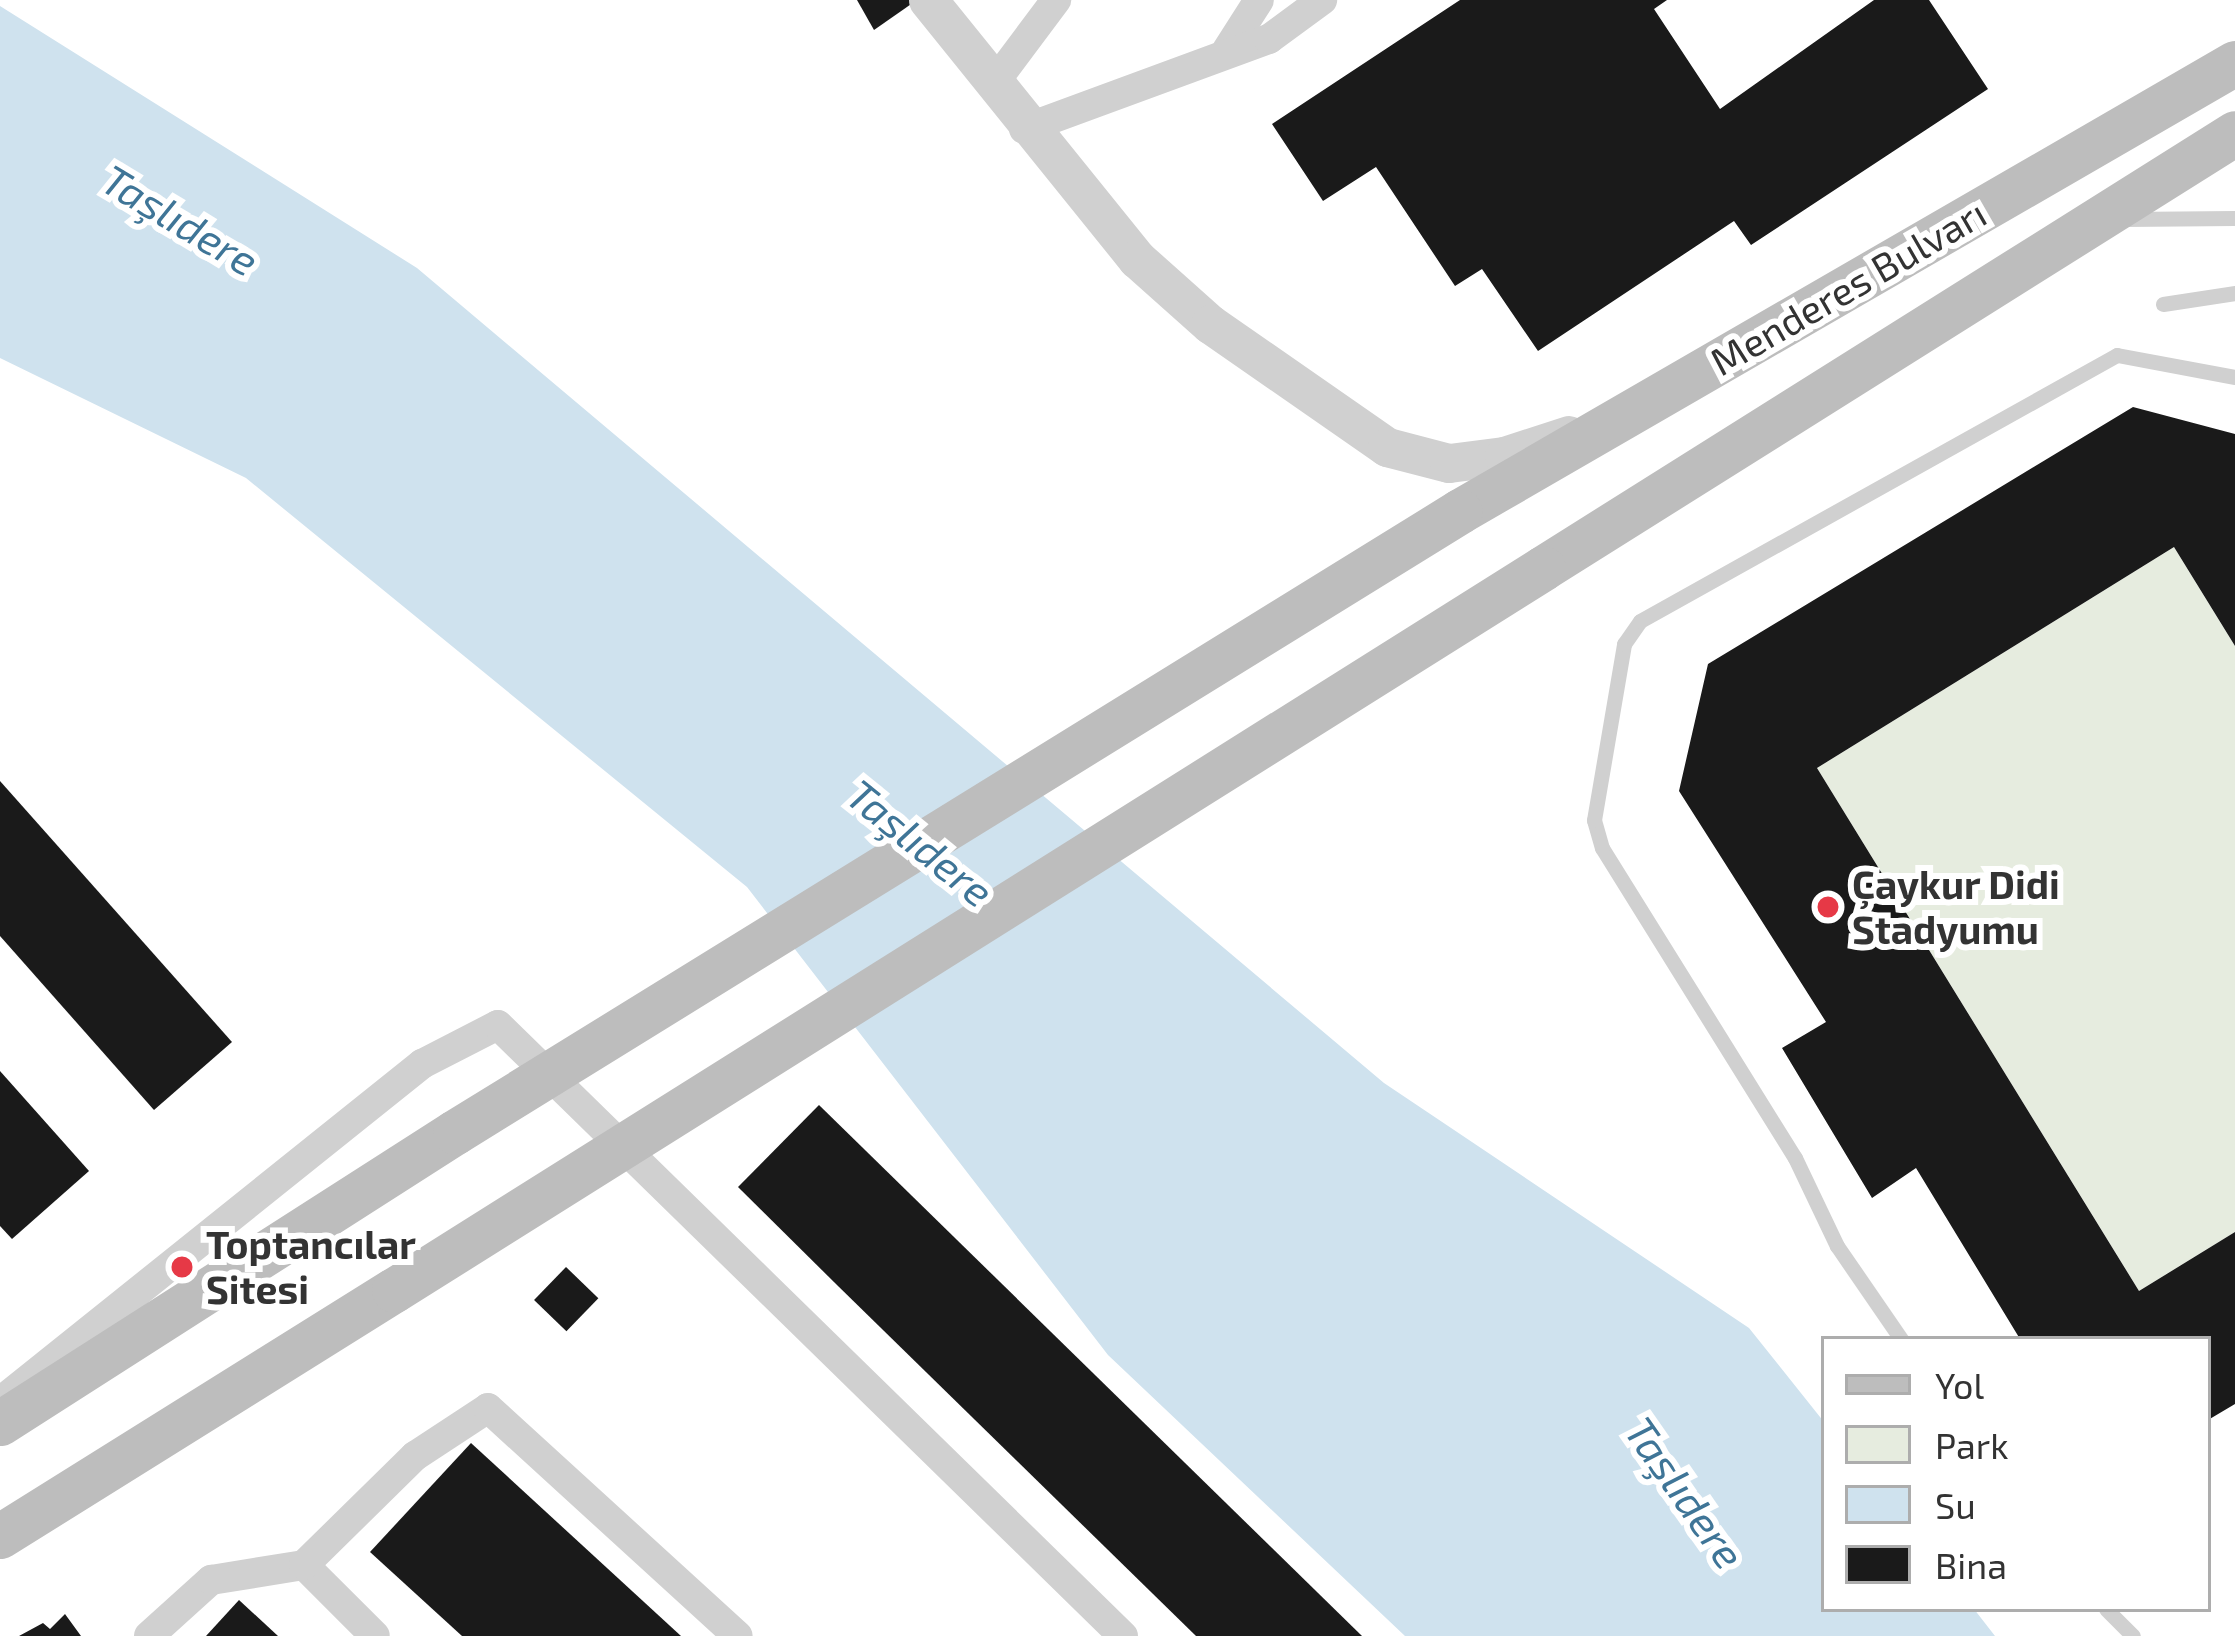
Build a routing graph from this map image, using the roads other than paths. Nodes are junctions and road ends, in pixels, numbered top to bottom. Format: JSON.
{"nodes":[{"id":1,"x":928,"y":0,"type":"edge"},
{"id":2,"x":1056,"y":0,"type":"edge"},
{"id":3,"x":1258,"y":0,"type":"edge"},
{"id":4,"x":1322,"y":0,"type":"edge"},
{"id":5,"x":1227,"y":50,"type":"junction"},
{"id":6,"x":2235,"y":63,"type":"edge"},
{"id":7,"x":994,"y":83,"type":"junction"},
{"id":8,"x":1024,"y":129,"type":"junction"},
{"id":9,"x":2235,"y":133,"type":"edge"},
{"id":10,"x":2235,"y":218,"type":"edge"},
{"id":11,"x":2095,"y":219,"type":"junction"},
{"id":12,"x":2235,"y":293,"type":"edge"},
{"id":13,"x":2163,"y":304,"type":"dead end"},
{"id":14,"x":2235,"y":377,"type":"edge"},
{"id":15,"x":1628,"y":415,"type":"junction"},
{"id":16,"x":1899,"y":1336,"type":"edge"},
{"id":17,"x":0,"y":1402,"type":"edge"},
{"id":18,"x":0,"y":1423,"type":"edge"},
{"id":19,"x":0,"y":1536,"type":"edge"},
{"id":20,"x":304,"y":1565,"type":"junction"},
{"id":21,"x":2109,"y":1612,"type":"edge"},
{"id":22,"x":148,"y":1636,"type":"edge"},
{"id":23,"x":375,"y":1636,"type":"edge"},
{"id":24,"x":738,"y":1636,"type":"edge"},
{"id":25,"x":1123,"y":1636,"type":"edge"},
{"id":26,"x":2133,"y":1636,"type":"edge"}],
"edges":[{"from":1,"to":7,"type":"street"},
{"from":2,"to":7,"type":"street"},
{"from":3,"to":5,"type":"street"},
{"from":4,"to":5,"type":"street"},
{"from":5,"to":8,"type":"street"},
{"from":6,"to":15,"type":"main road","name":"Menderes Bulvarı"},
{"from":7,"to":8,"type":"street"},
{"from":8,"to":15,"type":"street"},
{"from":9,"to":11,"type":"main road","name":"Menderes Bulvarı"},
{"from":10,"to":11,"type":"lane"},
{"from":11,"to":19,"type":"main road","name":"Menderes Bulvarı","bridge":true},
{"from":12,"to":13,"type":"lane"},
{"from":14,"to":16,"type":"lane"},
{"from":15,"to":18,"type":"main road","name":"Menderes Bulvarı","bridge":true},
{"from":17,"to":25,"type":"street"},
{"from":20,"to":22,"type":"street"},
{"from":20,"to":23,"type":"street"},
{"from":20,"to":24,"type":"street"},
{"from":21,"to":26,"type":"lane"}]}
